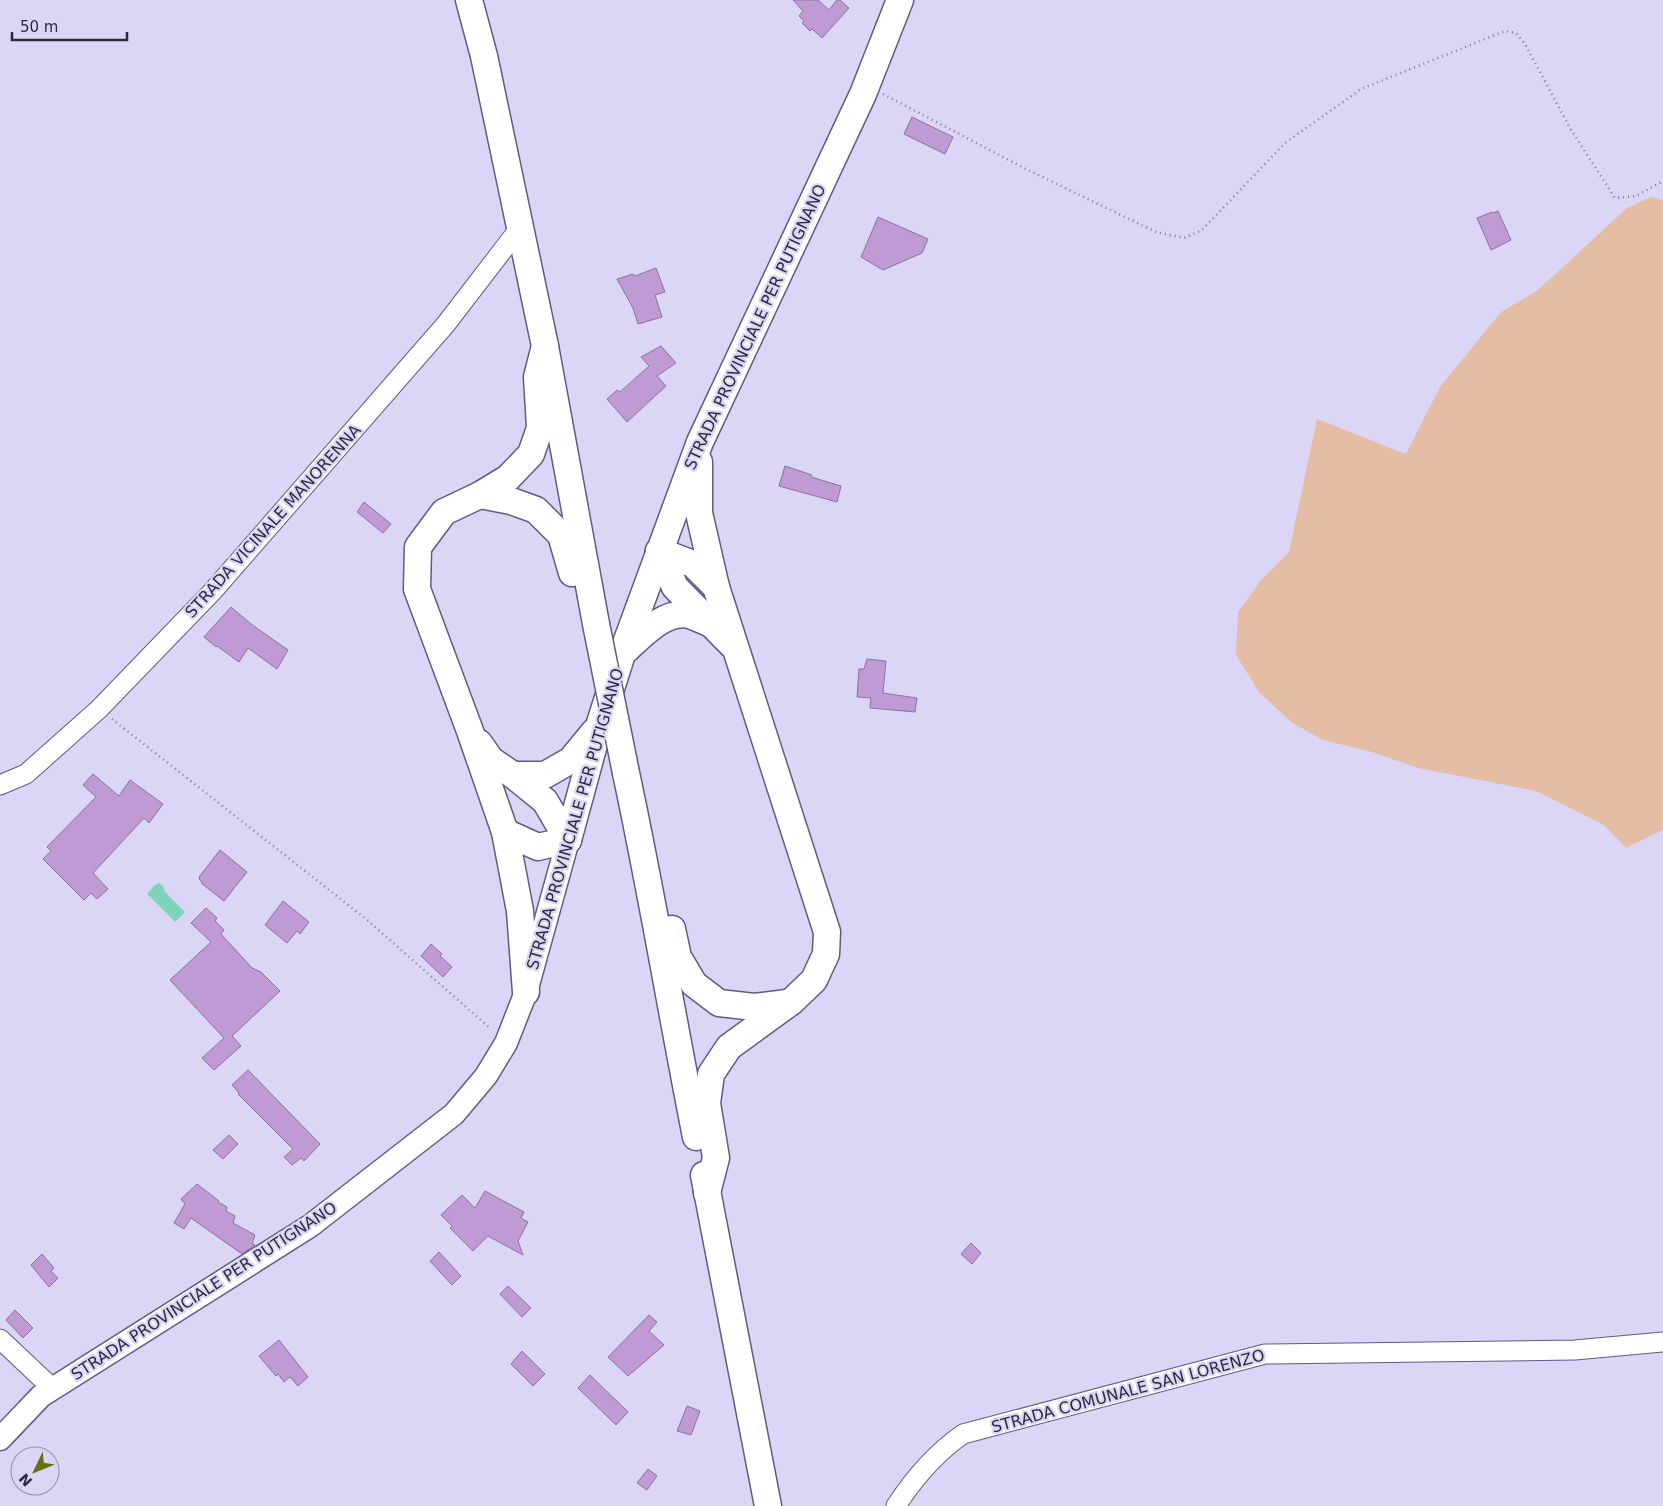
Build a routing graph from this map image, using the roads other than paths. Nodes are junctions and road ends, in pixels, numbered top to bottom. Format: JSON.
{"nodes":[{"id":1,"x":469,"y":0,"type":"edge"},
{"id":2,"x":900,"y":0,"type":"edge"},
{"id":3,"x":520,"y":229,"type":"junction"},
{"id":4,"x":545,"y":346,"type":"junction"},
{"id":5,"x":700,"y":442,"type":"junction"},
{"id":6,"x":480,"y":495,"type":"junction"},
{"id":7,"x":660,"y":551,"type":"junction"},
{"id":8,"x":716,"y":587,"type":"junction"},
{"id":9,"x":595,"y":620,"type":"junction"},
{"id":10,"x":712,"y":625,"type":"junction"},
{"id":11,"x":736,"y":649,"type":"junction"},
{"id":12,"x":622,"y":654,"type":"junction"},
{"id":13,"x":599,"y":726,"type":"junction"},
{"id":14,"x":470,"y":731,"type":"junction"},
{"id":15,"x":513,"y":775,"type":"junction"},
{"id":16,"x":0,"y":785,"type":"edge"},
{"id":17,"x":505,"y":832,"type":"junction"},
{"id":18,"x":568,"y":840,"type":"junction"},
{"id":19,"x":645,"y":860,"type":"junction"},
{"id":20,"x":526,"y":992,"type":"junction"},
{"id":21,"x":791,"y":1002,"type":"junction"},
{"id":22,"x":707,"y":1193,"type":"junction"},
{"id":23,"x":0,"y":1339,"type":"edge"},
{"id":24,"x":1663,"y":1342,"type":"edge"},
{"id":25,"x":53,"y":1389,"type":"junction"},
{"id":26,"x":0,"y":1438,"type":"edge"},
{"id":27,"x":768,"y":1506,"type":"edge"},
{"id":28,"x":896,"y":1506,"type":"edge"}],
"edges":[{"from":1,"to":3,"type":"main road"},
{"from":2,"to":5,"type":"main road","name":"STRADA PROVINCIALE PER PUTIGNANO"},
{"from":3,"to":4,"type":"main road"},
{"from":3,"to":16,"type":"street","name":"STRADA VICINALE MANORENNA"},
{"from":4,"to":6,"type":"main road"},
{"from":4,"to":9,"type":"main road"},
{"from":5,"to":7,"type":"main road","name":"STRADA PROVINCIALE PER PUTIGNANO"},
{"from":5,"to":8,"type":"main road"},
{"from":6,"to":9,"type":"main road"},
{"from":6,"to":14,"type":"main road"},
{"from":7,"to":8,"type":"main road"},
{"from":7,"to":10,"type":"main road"},
{"from":7,"to":12,"type":"main road","name":"STRADA PROVINCIALE PER PUTIGNANO"},
{"from":8,"to":11,"type":"main road"},
{"from":9,"to":19,"type":"main road","bridge":true},
{"from":10,"to":11,"type":"main road"},
{"from":10,"to":12,"type":"main road"},
{"from":11,"to":21,"type":"main road"},
{"from":12,"to":13,"type":"main road","name":"STRADA PROVINCIALE PER PUTIGNANO"},
{"from":13,"to":15,"type":"main road"},
{"from":13,"to":18,"type":"main road","name":"STRADA PROVINCIALE PER PUTIGNANO"},
{"from":14,"to":15,"type":"main road"},
{"from":14,"to":17,"type":"main road"},
{"from":15,"to":18,"type":"main road"},
{"from":17,"to":18,"type":"main road"},
{"from":17,"to":20,"type":"main road"},
{"from":18,"to":20,"type":"street","name":"STRADA PROVINCIALE PER PUTIGNANO"},
{"from":19,"to":21,"type":"main road"},
{"from":19,"to":22,"type":"main road"},
{"from":20,"to":25,"type":"street","name":"STRADA PROVINCIALE PER PUTIGNANO"},
{"from":21,"to":22,"type":"main road"},
{"from":22,"to":27,"type":"main road"},
{"from":23,"to":25,"type":"street"},
{"from":24,"to":28,"type":"street","name":"STRADA COMUNALE SAN LORENZO"},
{"from":25,"to":26,"type":"street","name":"STRADA PROVINCIALE PER PUTIGNANO"}]}
